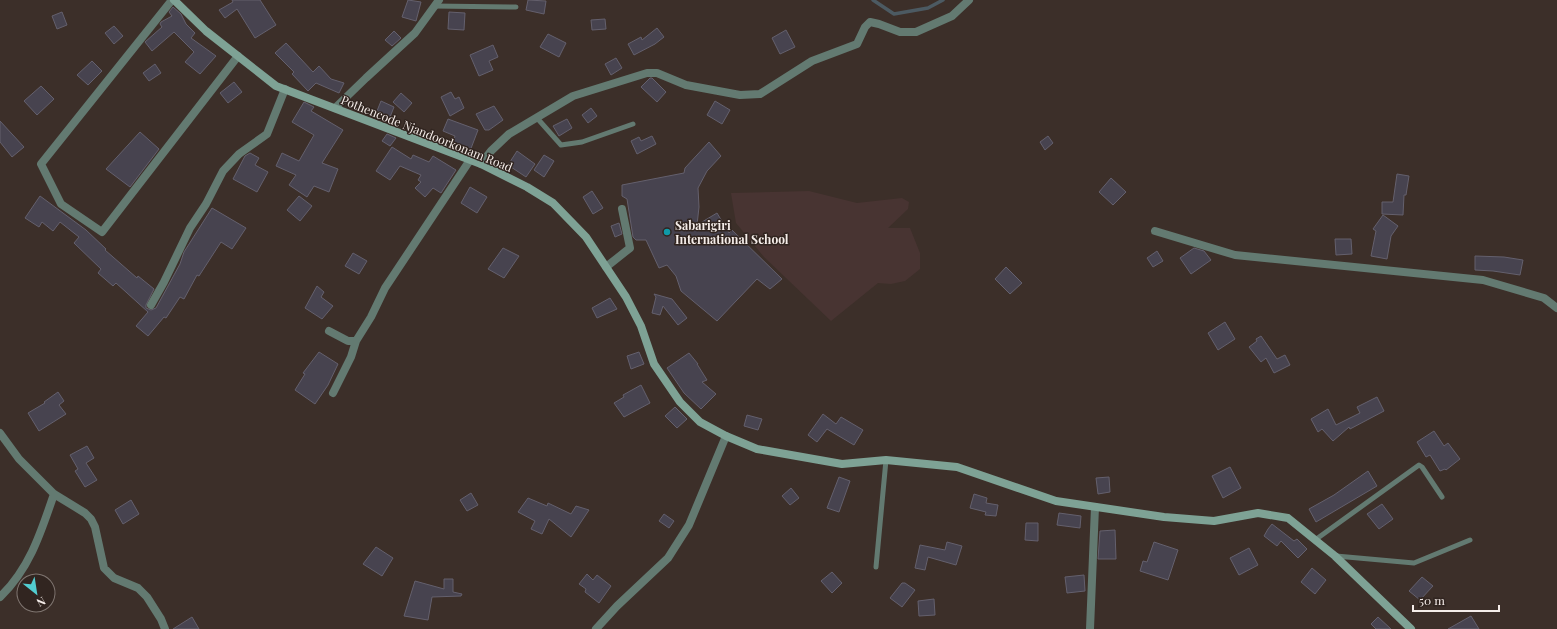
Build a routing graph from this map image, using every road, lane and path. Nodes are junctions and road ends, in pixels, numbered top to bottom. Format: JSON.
{"nodes":[{"id":1,"x":173,"y":0,"type":"edge"},
{"id":2,"x":969,"y":0,"type":"edge"},
{"id":3,"x":436,"y":3,"type":"edge"},
{"id":4,"x":516,"y":7,"type":"dead end"},
{"id":5,"x":238,"y":56,"type":"junction"},
{"id":6,"x":285,"y":89,"type":"junction"},
{"id":7,"x":335,"y":108,"type":"junction"},
{"id":8,"x":536,"y":118,"type":"junction"},
{"id":9,"x":633,"y":124,"type":"dead end"},
{"id":10,"x":470,"y":160,"type":"junction"},
{"id":11,"x":481,"y":164,"type":"junction"},
{"id":12,"x":622,"y":209,"type":"dead end"},
{"id":13,"x":1155,"y":231,"type":"dead end"},
{"id":14,"x":606,"y":266,"type":"junction"},
{"id":15,"x":151,"y":305,"type":"dead end"},
{"id":16,"x":1557,"y":308,"type":"edge"},
{"id":17,"x":329,"y":331,"type":"dead end"},
{"id":18,"x":356,"y":341,"type":"junction"},
{"id":19,"x":333,"y":393,"type":"dead end"},
{"id":20,"x":0,"y":433,"type":"edge"},
{"id":21,"x":726,"y":436,"type":"junction"},
{"id":22,"x":886,"y":460,"type":"junction"},
{"id":23,"x":54,"y":494,"type":"junction"},
{"id":24,"x":1442,"y":497,"type":"dead end"},
{"id":25,"x":1095,"y":507,"type":"junction"},
{"id":26,"x":1315,"y":540,"type":"junction"},
{"id":27,"x":1470,"y":540,"type":"dead end"},
{"id":28,"x":1335,"y":556,"type":"junction"},
{"id":29,"x":876,"y":567,"type":"dead end"},
{"id":30,"x":0,"y":597,"type":"edge"},
{"id":31,"x":165,"y":629,"type":"edge"},
{"id":32,"x":596,"y":629,"type":"edge"},
{"id":33,"x":1090,"y":629,"type":"edge"},
{"id":34,"x":1411,"y":629,"type":"edge"}],
"edges":[{"from":1,"to":5,"type":"main road","name":"Pothencode Njandoorkonam Road"},
{"from":1,"to":5,"type":"street"},
{"from":2,"to":8,"type":"street"},
{"from":3,"to":4,"type":"lane"},
{"from":3,"to":7,"type":"street"},
{"from":5,"to":6,"type":"main road","name":"Pothencode Njandoorkonam Road"},
{"from":6,"to":7,"type":"main road","name":"Pothencode Njandoorkonam Road"},
{"from":6,"to":15,"type":"street"},
{"from":7,"to":10,"type":"main road","name":"Pothencode Njandoorkonam Road"},
{"from":8,"to":9,"type":"lane"},
{"from":8,"to":11,"type":"street"},
{"from":10,"to":11,"type":"main road","name":"Pothencode Njandoorkonam Road"},
{"from":10,"to":18,"type":"street"},
{"from":11,"to":14,"type":"main road","name":"Pothencode Njandoorkonam Road"},
{"from":12,"to":14,"type":"street"},
{"from":13,"to":16,"type":"street"},
{"from":14,"to":21,"type":"main road","name":"Pothencode Njandoorkonam Road"},
{"from":17,"to":18,"type":"street"},
{"from":18,"to":19,"type":"street"},
{"from":20,"to":23,"type":"street"},
{"from":21,"to":22,"type":"main road","name":"Pothencode Njandoorkonam Road"},
{"from":21,"to":32,"type":"street"},
{"from":22,"to":25,"type":"main road","name":"Pothencode Njandoorkonam Road"},
{"from":22,"to":29,"type":"lane"},
{"from":23,"to":30,"type":"street"},
{"from":23,"to":31,"type":"street"},
{"from":24,"to":26,"type":"lane"},
{"from":25,"to":26,"type":"main road","name":"Pothencode Njandoorkonam Road"},
{"from":25,"to":33,"type":"street"},
{"from":26,"to":28,"type":"main road","name":"Pothencode Njandoorkonam Road"},
{"from":27,"to":28,"type":"lane"},
{"from":28,"to":34,"type":"main road","name":"Pothencode Njandoorkonam Road"}]}
